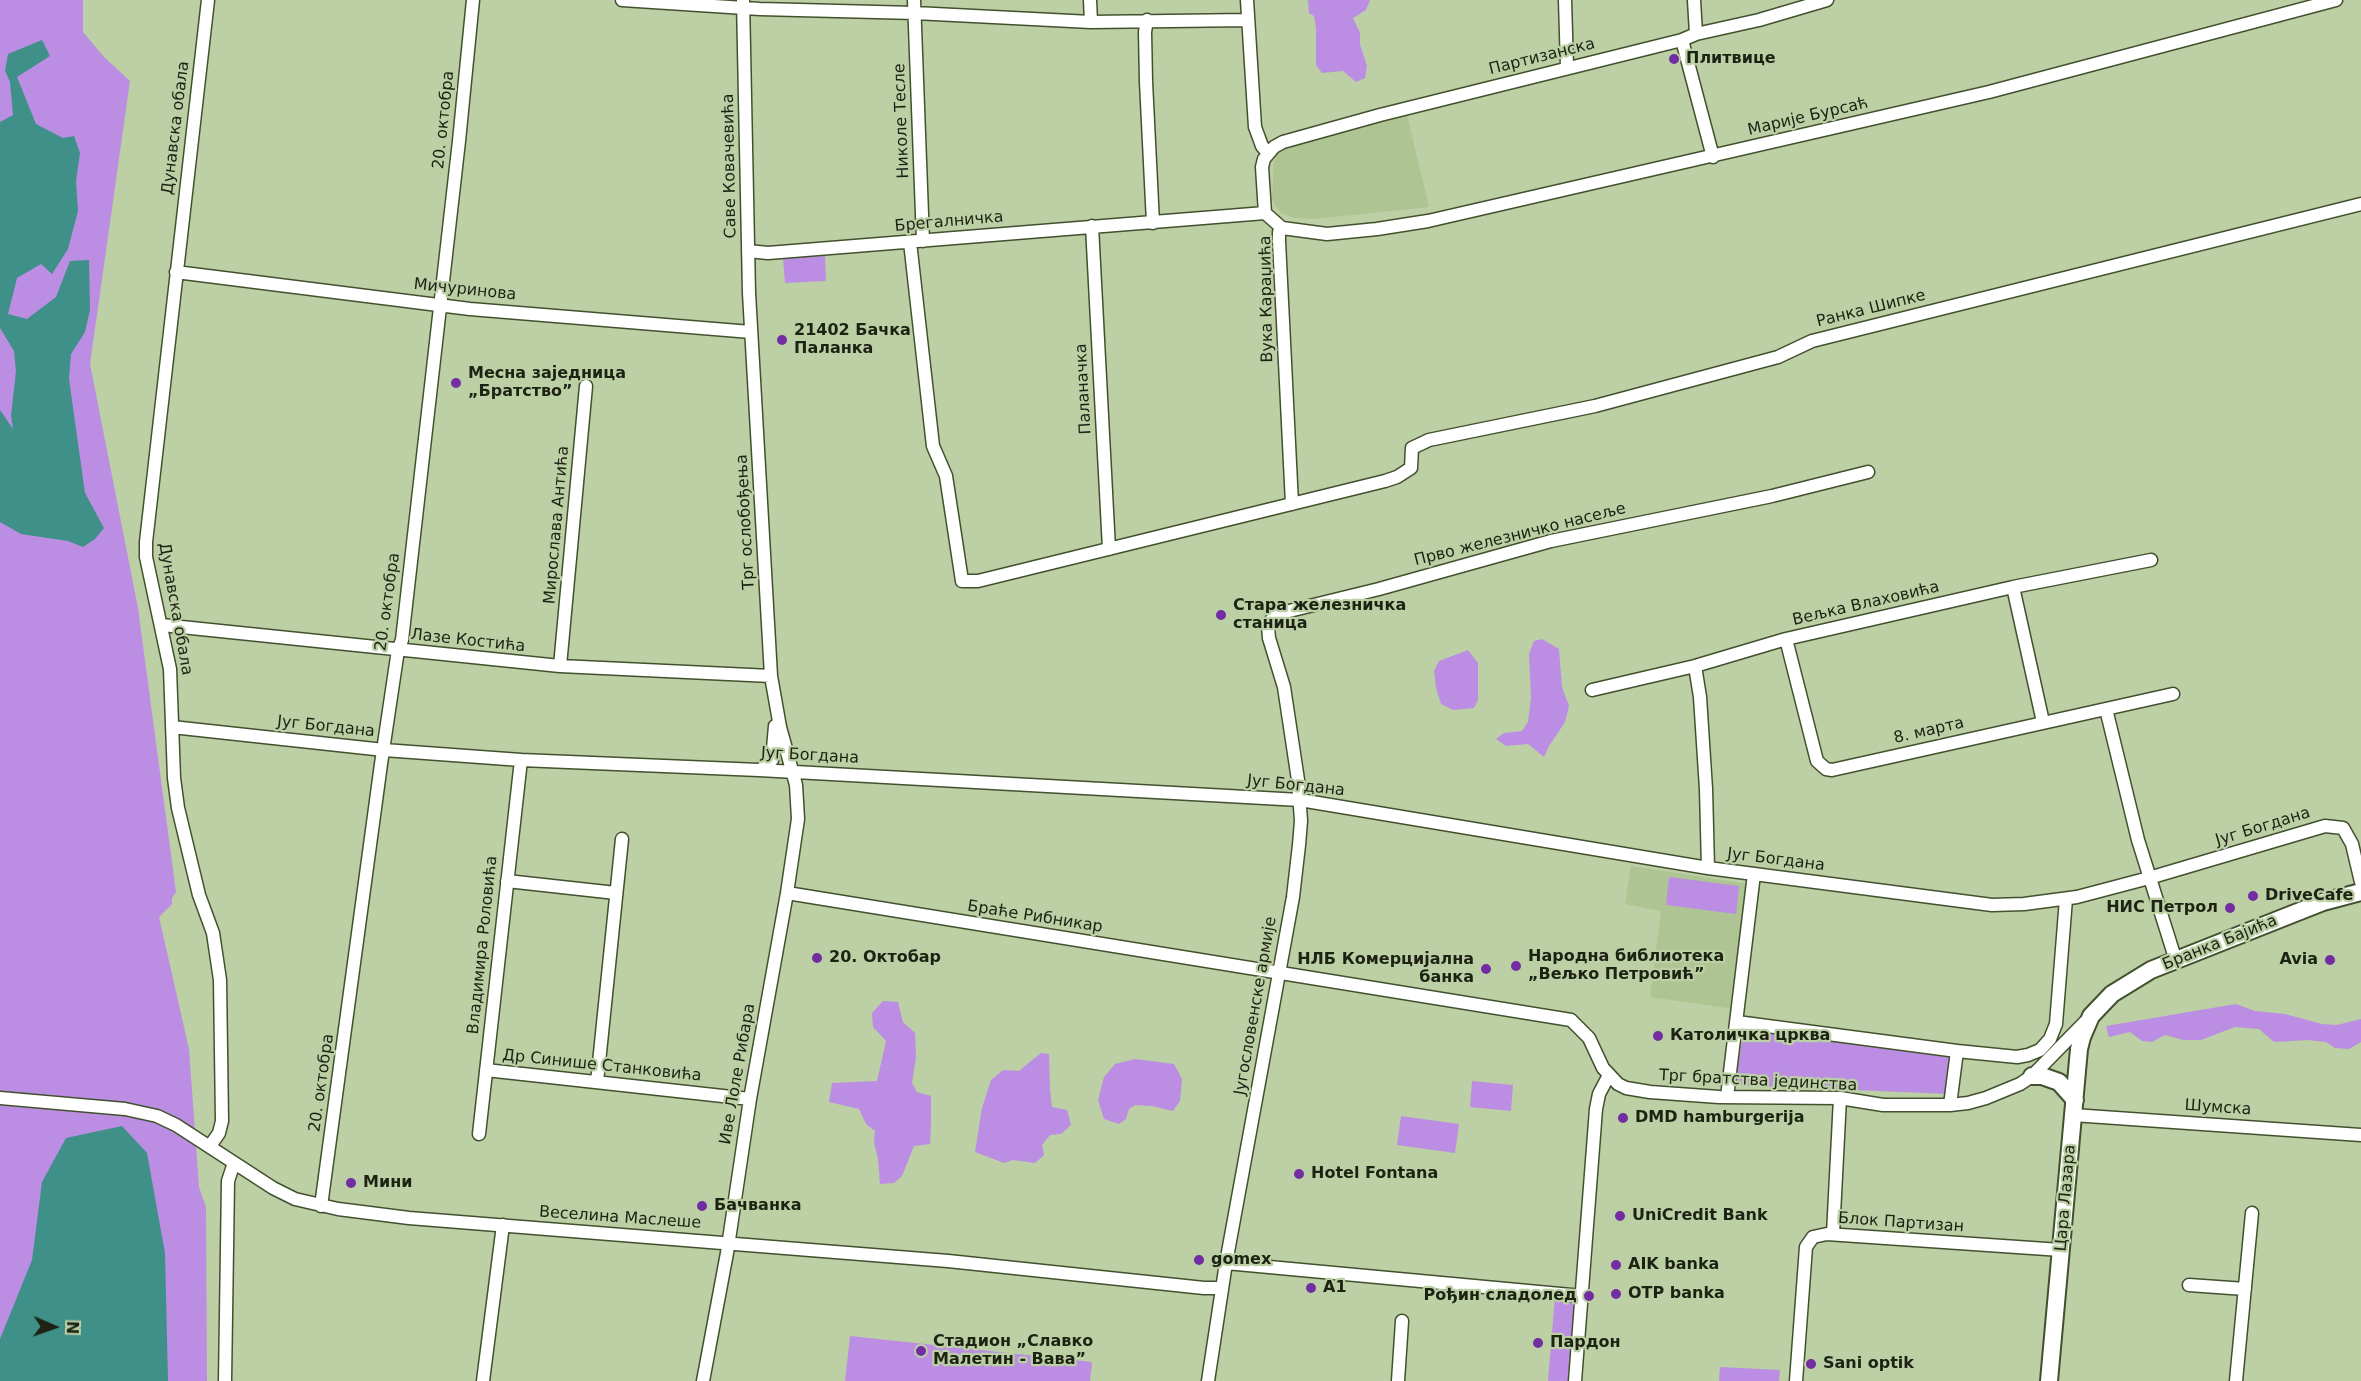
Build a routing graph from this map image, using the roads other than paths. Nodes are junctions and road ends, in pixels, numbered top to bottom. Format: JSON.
{"nodes":[{"id":1,"x":208,"y":0,"type":"edge"},
{"id":2,"x":473,"y":0,"type":"edge"},
{"id":3,"x":622,"y":0,"type":"edge"},
{"id":4,"x":914,"y":0,"type":"edge"},
{"id":5,"x":1090,"y":0,"type":"edge"},
{"id":6,"x":1247,"y":0,"type":"edge"},
{"id":7,"x":1565,"y":0,"type":"edge"},
{"id":8,"x":1694,"y":0,"type":"edge"},
{"id":9,"x":1824,"y":0,"type":"edge"},
{"id":10,"x":2336,"y":0,"type":"edge"},
{"id":11,"x":743,"y":4,"type":"edge"},
{"id":12,"x":915,"y":13,"type":"junction"},
{"id":13,"x":1147,"y":20,"type":"junction"},
{"id":14,"x":1248,"y":20,"type":"junction"},
{"id":15,"x":1091,"y":22,"type":"junction"},
{"id":16,"x":1696,"y":34,"type":"junction"},
{"id":17,"x":1682,"y":40,"type":"junction"},
{"id":18,"x":1567,"y":67,"type":"junction"},
{"id":19,"x":1268,"y":153,"type":"junction"},
{"id":20,"x":1713,"y":157,"type":"junction"},
{"id":21,"x":2361,"y":204,"type":"edge"},
{"id":22,"x":1265,"y":213,"type":"junction"},
{"id":23,"x":1153,"y":223,"type":"junction"},
{"id":24,"x":1092,"y":226,"type":"junction"},
{"id":25,"x":1282,"y":228,"type":"junction"},
{"id":26,"x":923,"y":241,"type":"junction"},
{"id":27,"x":910,"y":242,"type":"junction"},
{"id":28,"x":748,"y":251,"type":"junction"},
{"id":29,"x":176,"y":272,"type":"junction"},
{"id":30,"x":439,"y":305,"type":"junction"},
{"id":31,"x":751,"y":332,"type":"junction"},
{"id":32,"x":586,"y":386,"type":"dead end"},
{"id":33,"x":1868,"y":472,"type":"dead end"},
{"id":34,"x":1292,"y":504,"type":"junction"},
{"id":35,"x":1109,"y":549,"type":"junction"},
{"id":36,"x":2151,"y":560,"type":"dead end"},
{"id":37,"x":2013,"y":587,"type":"junction"},
{"id":38,"x":162,"y":626,"type":"junction"},
{"id":39,"x":1269,"y":638,"type":"joint"},
{"id":40,"x":1786,"y":639,"type":"junction"},
{"id":41,"x":398,"y":650,"type":"junction"},
{"id":42,"x":560,"y":666,"type":"junction"},
{"id":43,"x":1695,"y":666,"type":"junction"},
{"id":44,"x":771,"y":676,"type":"junction"},
{"id":45,"x":1592,"y":690,"type":"dead end"},
{"id":46,"x":2173,"y":694,"type":"dead end"},
{"id":47,"x":2106,"y":709,"type":"junction"},
{"id":48,"x":776,"y":710,"type":"junction"},
{"id":49,"x":2043,"y":722,"type":"junction"},
{"id":50,"x":172,"y":727,"type":"junction"},
{"id":51,"x":384,"y":750,"type":"junction"},
{"id":52,"x":521,"y":760,"type":"junction"},
{"id":53,"x":759,"y":770,"type":"junction"},
{"id":54,"x":793,"y":772,"type":"junction"},
{"id":55,"x":1300,"y":800,"type":"junction"},
{"id":56,"x":622,"y":839,"type":"dead end"},
{"id":57,"x":1708,"y":868,"type":"junction"},
{"id":58,"x":1754,"y":874,"type":"junction"},
{"id":59,"x":2149,"y":878,"type":"junction"},
{"id":60,"x":507,"y":882,"type":"junction"},
{"id":61,"x":2361,"y":882,"type":"edge"},
{"id":62,"x":2361,"y":892,"type":"edge"},
{"id":63,"x":616,"y":893,"type":"junction"},
{"id":64,"x":787,"y":893,"type":"junction"},
{"id":65,"x":2066,"y":899,"type":"junction"},
{"id":66,"x":2176,"y":961,"type":"junction"},
{"id":67,"x":1279,"y":973,"type":"junction"},
{"id":68,"x":2091,"y":1016,"type":"junction"},
{"id":69,"x":1737,"y":1022,"type":"junction"},
{"id":70,"x":1958,"y":1051,"type":"junction"},
{"id":71,"x":486,"y":1070,"type":"junction"},
{"id":72,"x":1609,"y":1075,"type":"junction"},
{"id":73,"x":2032,"y":1076,"type":"junction"},
{"id":74,"x":597,"y":1082,"type":"junction"},
{"id":75,"x":1727,"y":1097,"type":"junction"},
{"id":76,"x":0,"y":1098,"type":"edge"},
{"id":77,"x":1840,"y":1098,"type":"junction"},
{"id":78,"x":750,"y":1099,"type":"junction"},
{"id":79,"x":1950,"y":1105,"type":"junction"},
{"id":80,"x":2074,"y":1108,"type":"junction"},
{"id":81,"x":479,"y":1134,"type":"dead end"},
{"id":82,"x":2361,"y":1135,"type":"edge"},
{"id":83,"x":210,"y":1146,"type":"junction"},
{"id":84,"x":234,"y":1163,"type":"junction"},
{"id":85,"x":321,"y":1206,"type":"junction"},
{"id":86,"x":2252,"y":1213,"type":"dead end"},
{"id":87,"x":503,"y":1225,"type":"junction"},
{"id":88,"x":1833,"y":1234,"type":"junction"},
{"id":89,"x":728,"y":1243,"type":"junction"},
{"id":90,"x":2061,"y":1250,"type":"junction"},
{"id":91,"x":1226,"y":1263,"type":"junction"},
{"id":92,"x":2189,"y":1285,"type":"dead end"},
{"id":93,"x":1222,"y":1288,"type":"junction"},
{"id":94,"x":2245,"y":1289,"type":"junction"},
{"id":95,"x":1581,"y":1296,"type":"junction"},
{"id":96,"x":1402,"y":1321,"type":"dead end"},
{"id":97,"x":225,"y":1381,"type":"edge"},
{"id":98,"x":483,"y":1381,"type":"edge"},
{"id":99,"x":703,"y":1381,"type":"edge"},
{"id":100,"x":1208,"y":1381,"type":"edge"},
{"id":101,"x":1398,"y":1381,"type":"edge"},
{"id":102,"x":1575,"y":1381,"type":"edge"},
{"id":103,"x":1797,"y":1381,"type":"edge"},
{"id":104,"x":2049,"y":1381,"type":"edge"},
{"id":105,"x":2236,"y":1381,"type":"edge"}],
"edges":[{"from":1,"to":29,"type":"street","name":"Дунавска обала"},
{"from":2,"to":30,"type":"street","name":"20. октобра"},
{"from":3,"to":11,"type":"street"},
{"from":4,"to":12,"type":"street","name":"Николе Тесле"},
{"from":5,"to":15,"type":"street"},
{"from":6,"to":14,"type":"street"},
{"from":7,"to":18,"type":"street"},
{"from":8,"to":16,"type":"street"},
{"from":9,"to":16,"type":"street","name":"Партизанска"},
{"from":10,"to":20,"type":"street","name":"Марије Бурсаћ"},
{"from":11,"to":12,"type":"street"},
{"from":11,"to":28,"type":"street","name":"Саве Ковачевића"},
{"from":12,"to":15,"type":"street"},
{"from":12,"to":26,"type":"street","name":"Николе Тесле"},
{"from":13,"to":14,"type":"street"},
{"from":13,"to":15,"type":"street"},
{"from":13,"to":23,"type":"street"},
{"from":14,"to":19,"type":"street"},
{"from":16,"to":17,"type":"street","name":"Партизанска"},
{"from":17,"to":18,"type":"street","name":"Партизанска"},
{"from":17,"to":20,"type":"street"},
{"from":18,"to":19,"type":"street","name":"Партизанска"},
{"from":19,"to":22,"type":"street","name":"Вука Караџића"},
{"from":20,"to":25,"type":"street","name":"Марије Бурсаћ"},
{"from":21,"to":34,"type":"street","name":"Ранка Шипке"},
{"from":22,"to":23,"type":"street","name":"Брегалничка"},
{"from":22,"to":25,"type":"street","name":"Вука Караџића"},
{"from":23,"to":24,"type":"street","name":"Брегалничка"},
{"from":24,"to":26,"type":"street","name":"Брегалничка"},
{"from":24,"to":35,"type":"street","name":"Паланачка"},
{"from":25,"to":34,"type":"street","name":"Вука Караџића"},
{"from":26,"to":27,"type":"street","name":"Брегалничка"},
{"from":27,"to":28,"type":"street","name":"Брегалничка"},
{"from":27,"to":35,"type":"street"},
{"from":28,"to":31,"type":"street","name":"Саве Ковачевића"},
{"from":29,"to":30,"type":"street","name":"Мичуринова"},
{"from":29,"to":38,"type":"street","name":"Дунавска обала"},
{"from":30,"to":31,"type":"street","name":"Мичуринова"},
{"from":30,"to":41,"type":"street","name":"20. октобра"},
{"from":31,"to":44,"type":"street","name":"Трг ослобођења"},
{"from":32,"to":42,"type":"street","name":"Мирослава Антића"},
{"from":33,"to":39,"type":"street","name":"Прво железничко насеље"},
{"from":34,"to":35,"type":"street"},
{"from":36,"to":37,"type":"street","name":"Вељка Влаховића"},
{"from":37,"to":40,"type":"street","name":"Вељка Влаховића"},
{"from":37,"to":49,"type":"street"},
{"from":38,"to":41,"type":"street","name":"Лазе Костића"},
{"from":38,"to":50,"type":"street","name":"Дунавска обала"},
{"from":39,"to":55,"type":"street","name":"Југословенске армије"},
{"from":40,"to":43,"type":"street","name":"Вељка Влаховића"},
{"from":40,"to":49,"type":"street","name":"8. марта"},
{"from":41,"to":42,"type":"street","name":"Лазе Костића"},
{"from":41,"to":51,"type":"street","name":"20. октобра"},
{"from":42,"to":44,"type":"street","name":"Лазе Костића"},
{"from":43,"to":45,"type":"street","name":"Вељка Влаховића"},
{"from":43,"to":57,"type":"street"},
{"from":44,"to":48,"type":"street","name":"Трг ослобођења"},
{"from":46,"to":47,"type":"street","name":"8. марта"},
{"from":47,"to":49,"type":"street","name":"8. марта"},
{"from":47,"to":59,"type":"street"},
{"from":48,"to":53,"type":"street","name":"Трг ослобођења"},
{"from":48,"to":54,"type":"street","name":"Трг ослобођења"},
{"from":50,"to":51,"type":"street","name":"Југ Богдана"},
{"from":50,"to":83,"type":"street","name":"Дунавска обала"},
{"from":51,"to":52,"type":"street","name":"Југ Богдана"},
{"from":51,"to":85,"type":"street","name":"20. октобра"},
{"from":52,"to":53,"type":"street","name":"Југ Богдана"},
{"from":52,"to":60,"type":"street","name":"Владимира Роловића"},
{"from":53,"to":54,"type":"street","name":"Југ Богдана"},
{"from":54,"to":55,"type":"street","name":"Југ Богдана"},
{"from":54,"to":64,"type":"street","name":"Иве Лоле Рибара"},
{"from":55,"to":57,"type":"street","name":"Југ Богдана"},
{"from":55,"to":67,"type":"street","name":"Југословенске армије"},
{"from":56,"to":63,"type":"street"},
{"from":57,"to":58,"type":"street","name":"Југ Богдана"},
{"from":58,"to":65,"type":"street","name":"Југ Богдана"},
{"from":58,"to":69,"type":"street"},
{"from":59,"to":61,"type":"street","name":"Југ Богдана"},
{"from":59,"to":65,"type":"street","name":"Југ Богдана"},
{"from":59,"to":66,"type":"street"},
{"from":60,"to":63,"type":"street"},
{"from":60,"to":71,"type":"street","name":"Владимира Роловића"},
{"from":62,"to":66,"type":"main road","name":"Бранка Бајића"},
{"from":63,"to":74,"type":"street"},
{"from":64,"to":67,"type":"street","name":"Браће Рибникар"},
{"from":64,"to":78,"type":"street","name":"Иве Лоле Рибара"},
{"from":65,"to":70,"type":"street"},
{"from":66,"to":68,"type":"main road","name":"Бранка Бајића"},
{"from":67,"to":72,"type":"street"},
{"from":67,"to":91,"type":"street","name":"Југословенске армије"},
{"from":68,"to":73,"type":"street","name":"Трг братства јединства"},
{"from":68,"to":80,"type":"main road","name":"Цара Лазара"},
{"from":69,"to":70,"type":"street"},
{"from":69,"to":75,"type":"street"},
{"from":70,"to":79,"type":"street"},
{"from":71,"to":74,"type":"street","name":"Др Синише Станковића"},
{"from":71,"to":81,"type":"street","name":"Владимира Роловића"},
{"from":72,"to":75,"type":"street","name":"Трг братства јединства"},
{"from":72,"to":95,"type":"street"},
{"from":73,"to":79,"type":"street","name":"Трг братства јединства"},
{"from":73,"to":80,"type":"main road"},
{"from":74,"to":78,"type":"street","name":"Др Синише Станковића"},
{"from":75,"to":77,"type":"street","name":"Трг братства јединства"},
{"from":76,"to":83,"type":"street","name":"Веселина Маслеше"},
{"from":77,"to":79,"type":"street","name":"Трг братства јединства"},
{"from":77,"to":88,"type":"street"},
{"from":78,"to":89,"type":"street","name":"Иве Лоле Рибара"},
{"from":80,"to":82,"type":"street","name":"Шумска"},
{"from":80,"to":90,"type":"main road","name":"Цара Лазара"},
{"from":83,"to":84,"type":"street","name":"Веселина Маслеше"},
{"from":84,"to":85,"type":"street","name":"Веселина Маслеше"},
{"from":84,"to":97,"type":"street"},
{"from":85,"to":87,"type":"street","name":"Веселина Маслеше"},
{"from":86,"to":94,"type":"street"},
{"from":87,"to":89,"type":"street","name":"Веселина Маслеше"},
{"from":87,"to":98,"type":"street"},
{"from":88,"to":90,"type":"street","name":"Блок Партизан"},
{"from":88,"to":103,"type":"street","name":"Блок Партизан"},
{"from":89,"to":93,"type":"street","name":"Веселина Маслеше"},
{"from":89,"to":99,"type":"street","name":"Иве Лоле Рибара"},
{"from":90,"to":104,"type":"main road","name":"Цара Лазара"},
{"from":91,"to":93,"type":"street","name":"Југословенске армије"},
{"from":91,"to":95,"type":"street"},
{"from":92,"to":94,"type":"street"},
{"from":93,"to":100,"type":"street","name":"Југословенске армије"},
{"from":94,"to":105,"type":"street"},
{"from":95,"to":102,"type":"street"},
{"from":96,"to":101,"type":"street"}]}
